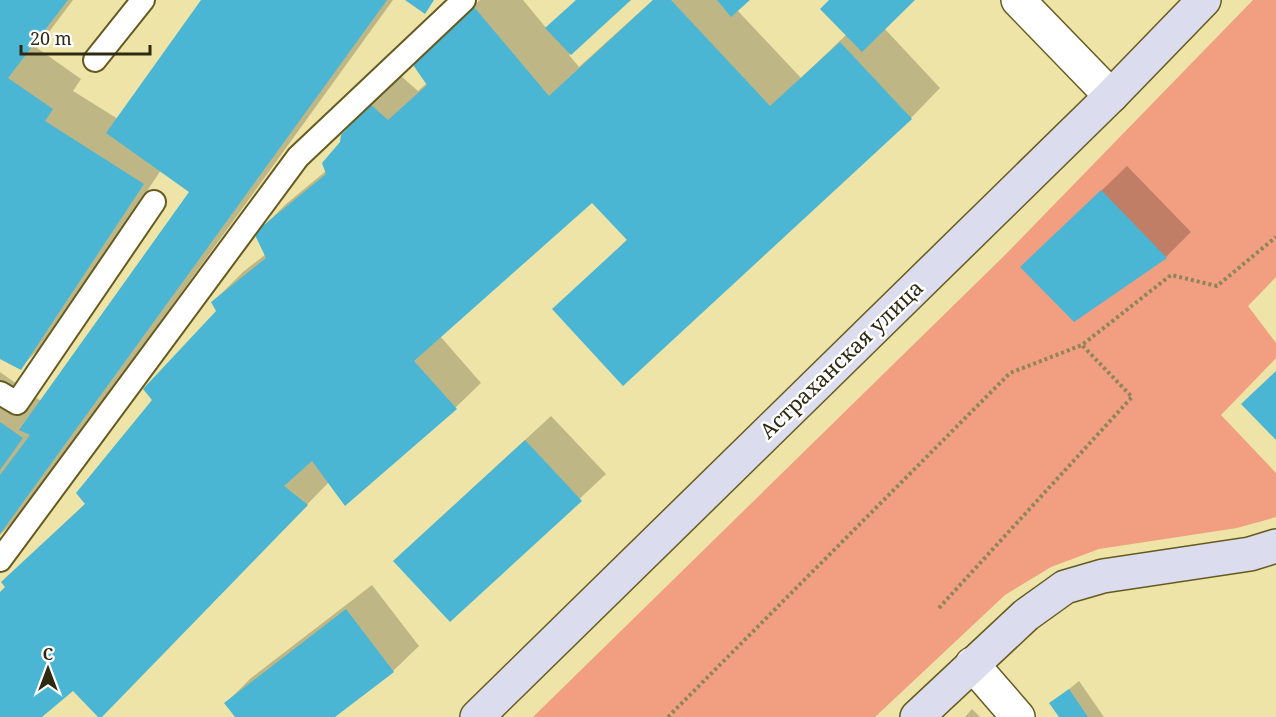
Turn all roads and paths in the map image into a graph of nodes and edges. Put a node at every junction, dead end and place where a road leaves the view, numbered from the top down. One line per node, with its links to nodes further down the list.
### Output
1 (143, 0): 5 (lane)
2 (464, 0): 12 (lane)
3 (1018, 0): 6 (street)
4 (1204, 0): 6 (main road, Астраханская улица)
5 (95, 60)
6 (1111, 96): 15 (main road, Астраханская улица)
7 (154, 202): 10 (lane)
8 (1276, 237): 9 (path)
9 (1082, 345): 13 (path); 16 (path)
10 (0, 393)
11 (1276, 546): 14 (main road)
12 (0, 560)
13 (939, 608)
14 (972, 664): 17 (main road); 18 (street)
15 (477, 717)
16 (668, 717)
17 (917, 717)
18 (1018, 717)

